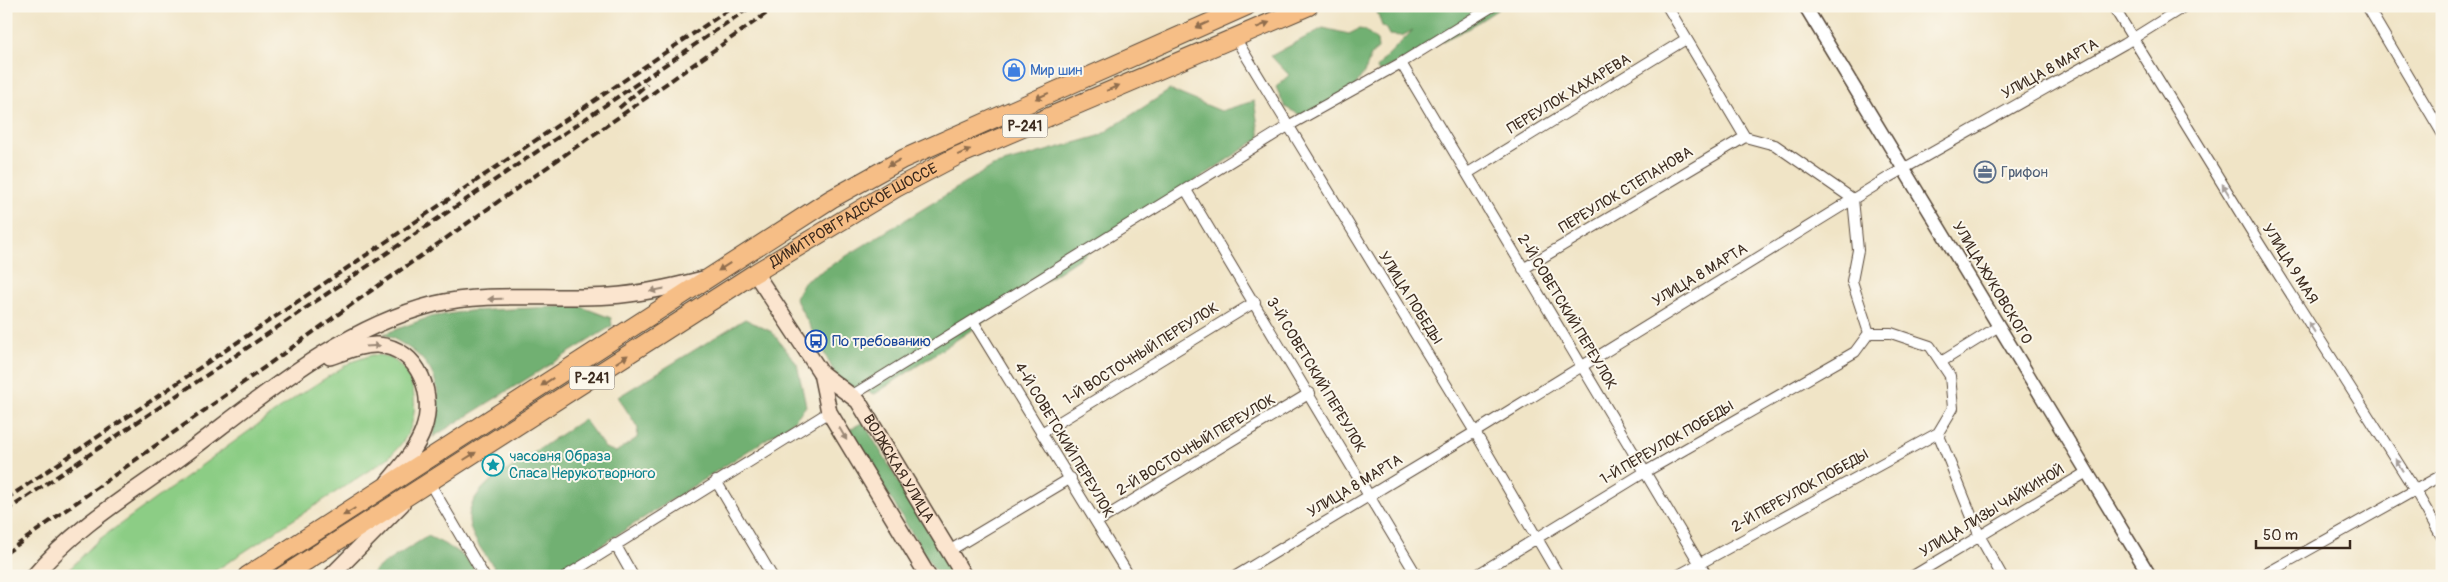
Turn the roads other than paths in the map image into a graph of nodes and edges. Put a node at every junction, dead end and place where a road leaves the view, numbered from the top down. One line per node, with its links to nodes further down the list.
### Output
1 (1247, 6): 20 (highway, ДИМИТРОВГРАДСКОЕ ШОССЕ / Р-241, one-way to 20)
2 (1309, 6): 9 (highway, ДИМИТРОВГРАДСКОЕ ШОССЕ / Р-241, one-way to 2)
3 (1493, 6): 12 (street)
4 (1666, 6): 11 (street)
5 (1806, 6): 16 (street, УЛИЦА ЖУКОВСКОГО)
6 (2113, 6): 10 (street, УЛИЦА 9 МАЯ)
7 (2185, 6): 10 (street, УЛИЦА 8 МАРТА)
8 (2367, 6): 14 (street)
9 (1234, 36): 13 (street, УЛИЦА ПОБЕДЫ); 22 (highway, ДИМИТРОВГРАДСКОЕ ШОССЕ / Р-241, one-way to 9)
10 (2133, 39): 16 (street, УЛИЦА 8 МАРТА); 44 (street, УЛИЦА 9 МАЯ, one-way to 10)
11 (1686, 40): 15 (street); 17 (street, ПЕРЕУЛОК ХАХАРЕВА)
12 (1401, 63): 13 (street); 17 (street, 2-Й СОВЕТСКИЙ ПЕРЕУЛОК)
13 (1288, 126): 18 (street); 36 (street, УЛИЦА ПОБЕДЫ)
14 (2442, 133)
15 (1745, 137): 19 (street); 21 (street, ПЕРЕУЛОК СТЕПАНОВА)
16 (1904, 169): 19 (street, УЛИЦА 8 МАРТА); 26 (street, УЛИЦА ЖУКОВСКОГО)
17 (1468, 174): 21 (street, 2-Й СОВЕТСКИЙ ПЕРЕУЛОК)
18 (1186, 190): 24 (street, 3-Й СОВЕТСКИЙ ПЕРЕУЛОК); 25 (street)
19 (1853, 199): 27 (street); 30 (street, УЛИЦА 8 МАРТА)
20 (742, 254): 22 (highway, ВОЛЖСКАЯ УЛИЦА); 23 (highway, ДИМИТРОВГРАДСКОЕ ШОССЕ / Р-241, one-way to 23)
21 (1523, 268): 30 (street, 2-Й СОВЕТСКИЙ ПЕРЕУЛОК)
22 (755, 273): 31 (main road, ВОЛЖСКАЯ УЛИЦА); 43 (highway, ДИМИТРОВГРАДСКОЕ ШОССЕ / Р-241, one-way to 22)
23 (705, 279): 29 (main road, one-way to 29); 45 (highway, ДИМИТРОВГРАДСКОЕ ШОССЕ / Р-241, one-way to 45)
24 (1254, 302): 32 (street, 3-Й СОВЕТСКИЙ ПЕРЕУЛОК); 35 (street, 1-Й ВОСТОЧНЫЙ ПЕРЕУЛОК)
25 (973, 321): 33 (street); 35 (street, 4-Й СОВЕТСКИЙ ПЕРЕУЛОК)
26 (1999, 326): 28 (street); 39 (street, УЛИЦА ЖУКОВСКОГО)
27 (1869, 332): 28 (street); 38 (street, 1-Й ПЕРЕУЛОК ПОБЕДЫ)
28 (1941, 362): 37 (street)
29 (309, 363): 45 (main road, one-way to 45); 54 (main road)
30 (1582, 364): 36 (street, УЛИЦА 8 МАРТА); 38 (street, 2-Й СОВЕТСКИЙ ПЕРЕУЛОК)
31 (821, 373): 33 (main road, ВОЛЖСКАЯ УЛИЦА); 34 (main road, ВОЛЖСКАЯ УЛИЦА)
32 (1310, 393): 46 (street, 3-Й СОВЕТСКИЙ ПЕРЕУЛОК); 47 (street, 2-Й ВОСТОЧНЫЙ ПЕРЕУЛОК)
33 (851, 396): 52 (main road, ВОЛЖСКАЯ УЛИЦА)
34 (830, 412): 42 (street); 62 (main road, ВОЛЖСКАЯ УЛИЦА, one-way to 62)
35 (1043, 432): 41 (street, 4-Й СОВЕТСКИЙ ПЕРЕУЛОК)
36 (1475, 432): 46 (street, УЛИЦА 8 МАРТА); 50 (street, УЛИЦА ПОБЕДЫ)
37 (1938, 433): 48 (street); 53 (street, 2-Й ПЕРЕУЛОК ПОБЕДЫ)
38 (1645, 472): 50 (street, 1-Й ПЕРЕУЛОК ПОБЕДЫ); 53 (street, 2-Й СОВЕТСКИЙ ПЕРЕУЛОК)
39 (2087, 472): 48 (street, УЛИЦА ЛИЗЫ ЧАЙКИНОЙ); 73 (street, УЛИЦА ЖУКОВСКОГО)
40 (2442, 475): 44 (street)
41 (1070, 478): 47 (street, 4-Й СОВЕТСКИЙ ПЕРЕУЛОК); 52 (street)
42 (716, 482): 51 (street); 61 (street)
43 (422, 486): 56 (highway, Р-241); 57 (main road); 58 (street)
44 (2415, 490): 49 (street, УЛИЦА 9 МАЯ); 74 (street)
45 (381, 491): 55 (highway, Р-241, one-way to 55)
46 (1370, 494): 65 (street, УЛИЦА 8 МАРТА); 66 (street, 3-Й СОВЕТСКИЙ ПЕРЕУЛОК)
47 (1097, 522): 64 (street, 4-Й СОВЕТСКИЙ ПЕРЕУЛОК)
48 (1980, 537): 71 (street, УЛИЦА ЛИЗЫ ЧАЙКИНОЙ); 72 (street)
49 (2442, 537)
50 (1537, 539): 67 (street, 1-Й ПЕРЕУЛОК ПОБЕДЫ); 68 (street, УЛИЦА ПОБЕДЫ)
51 (615, 544): 59 (street); 60 (street)
52 (949, 551): 63 (main road, ВОЛЖСКАЯ УЛИЦА)
53 (1699, 563): 69 (street, 2-Й ПЕРЕУЛОК ПОБЕДЫ); 70 (street, 2-Й СОВЕТСКИЙ ПЕРЕУЛОК)
54 (34, 576)
55 (247, 576)
56 (282, 576)
57 (331, 576)
58 (484, 576)
59 (566, 576)
60 (634, 576)
61 (772, 576)
62 (928, 576)
63 (964, 576)
64 (1129, 576)
65 (1236, 576)
66 (1417, 576)
67 (1475, 576)
68 (1559, 576)
69 (1677, 576)
70 (1707, 576)
71 (1913, 576)
72 (2002, 576)
73 (2150, 576)
74 (2262, 576)

